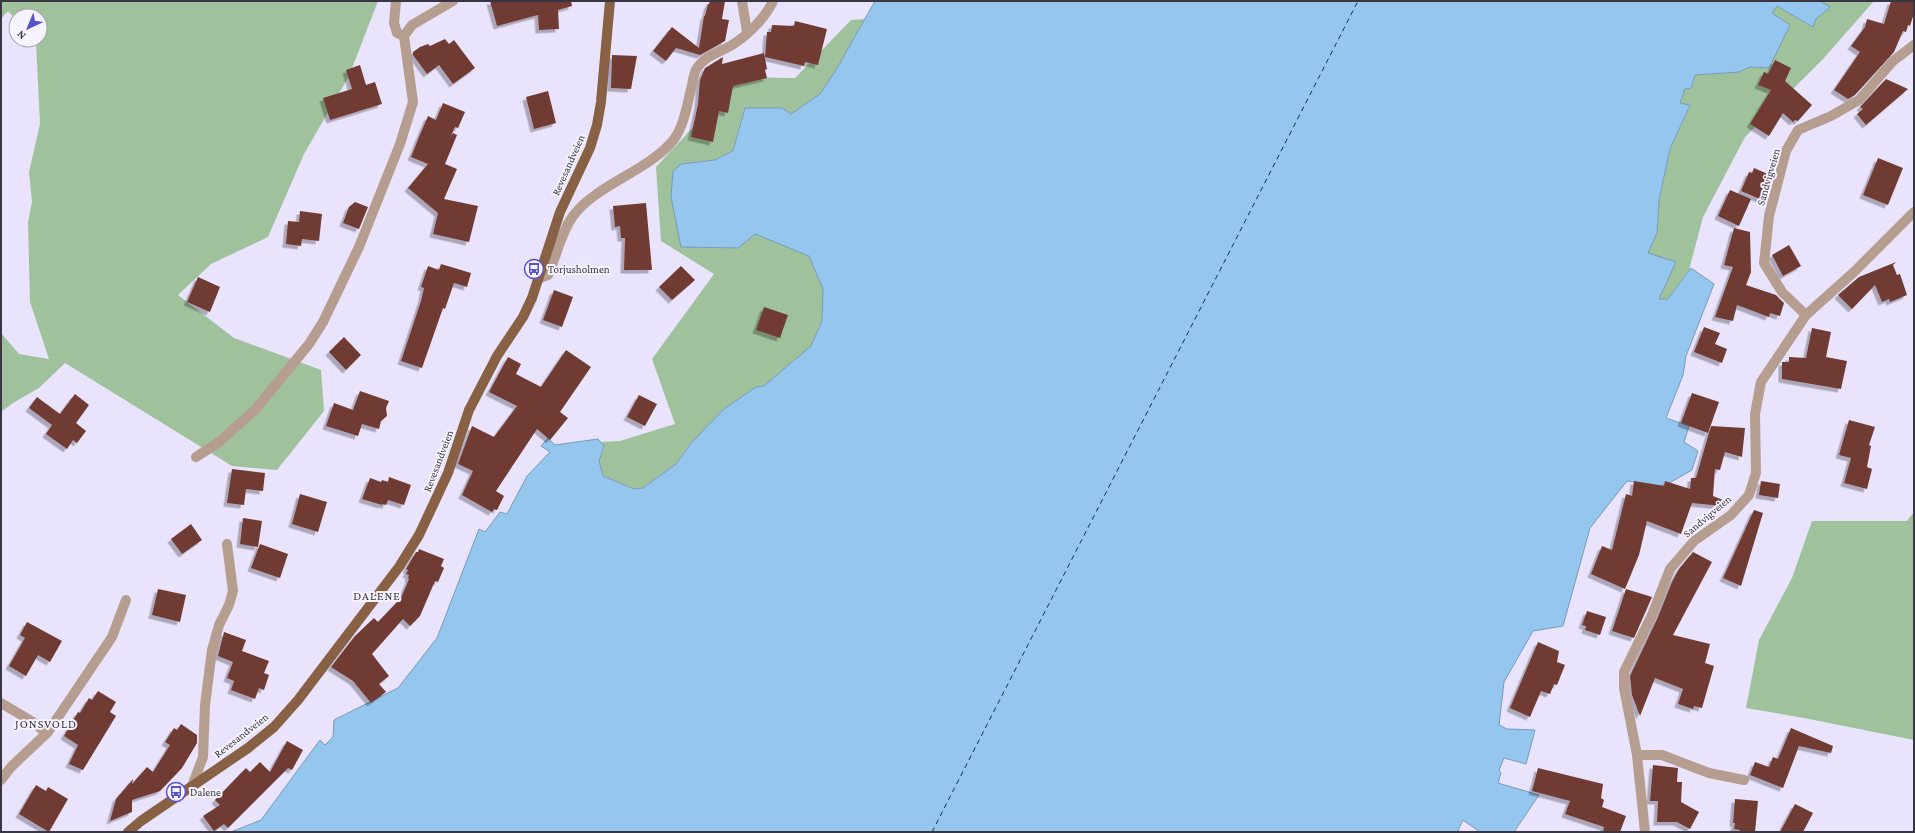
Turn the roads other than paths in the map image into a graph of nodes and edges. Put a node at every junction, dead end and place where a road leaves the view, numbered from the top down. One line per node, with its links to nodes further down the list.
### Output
1 (396, 1): 7 (street)
2 (453, 1): 7 (street)
3 (610, 1): 10 (main road, Revesandveien)
4 (742, 1): 6 (street)
5 (773, 1): 6 (street)
6 (747, 32): 10 (street)
7 (404, 36): 12 (street)
8 (1914, 44): 11 (street, Sandvigveien)
9 (1914, 212): 11 (street, Sandvigveien)
10 (540, 278): 20 (main road, Revesandveien)
11 (1806, 315): 17 (street, Sandvigveien)
12 (196, 457)
13 (227, 544): 20 (street)
14 (126, 600): 16 (street)
15 (1, 703): 16 (street)
16 (46, 733): 18 (street)
17 (1637, 755): 19 (street); 22 (street, Sandvigveien)
18 (1, 780)
19 (1744, 780)
20 (192, 786): 21 (main road, Revesandveien)
21 (128, 832)
22 (1645, 832)

